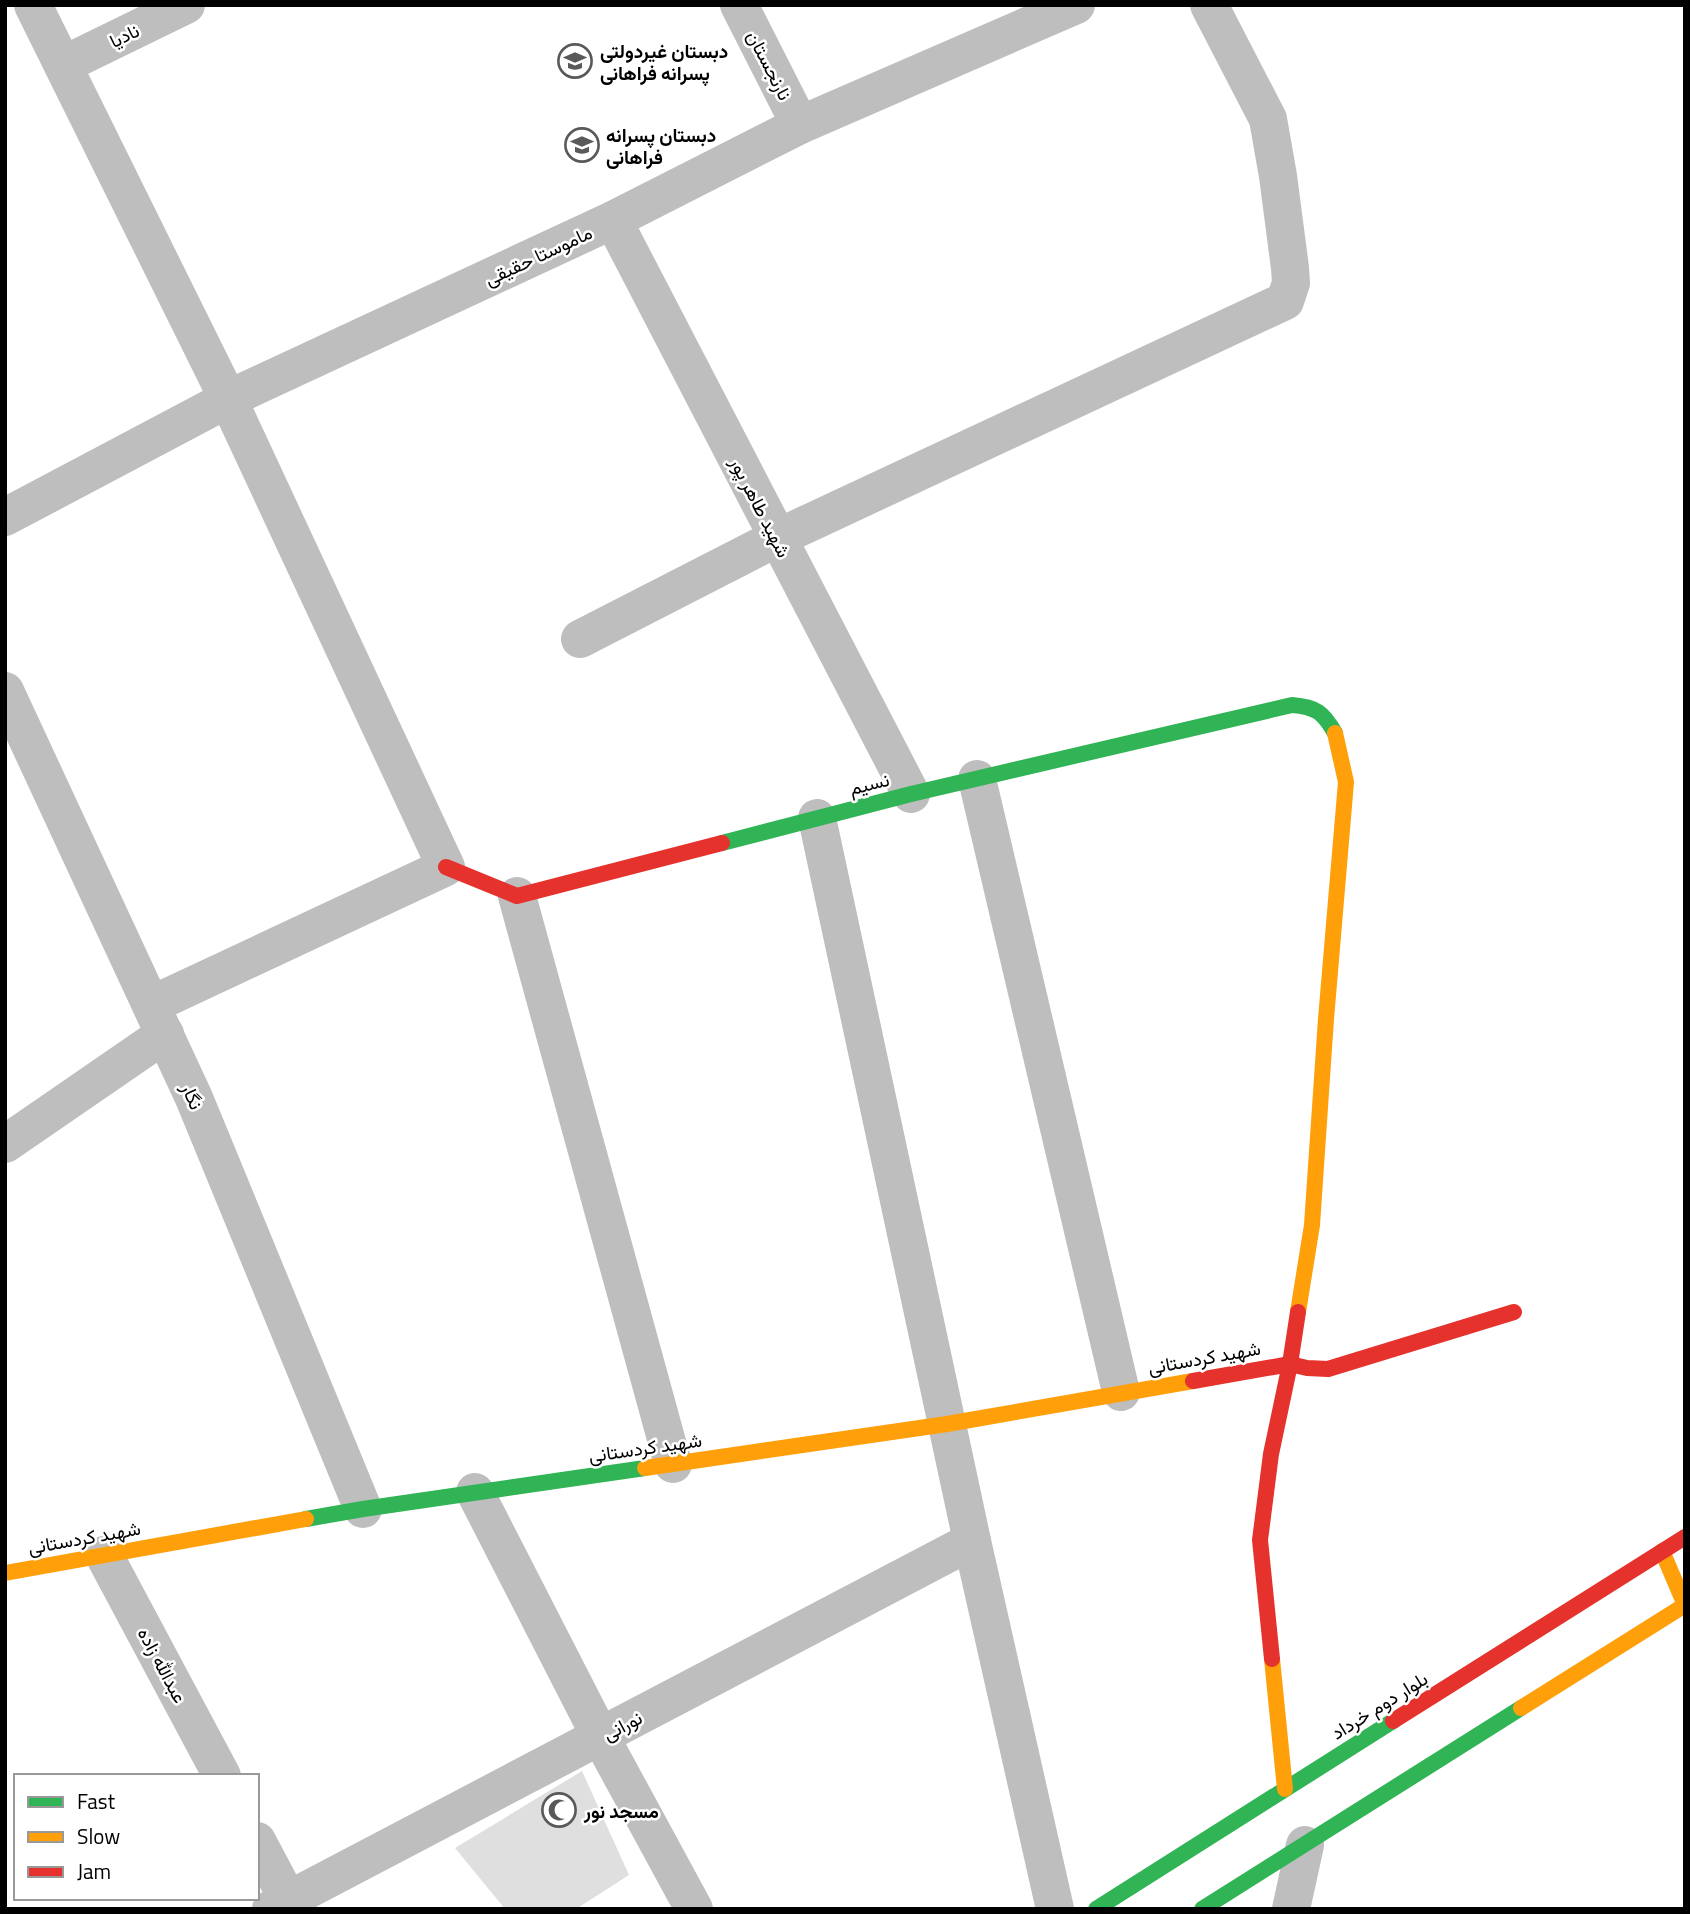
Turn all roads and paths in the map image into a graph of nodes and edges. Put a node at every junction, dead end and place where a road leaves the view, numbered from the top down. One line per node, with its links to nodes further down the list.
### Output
1 (33, 5): 6 (street)
2 (186, 5): 6 (street, نادیا)
3 (739, 5): 7 (street, نارنجستان)
4 (1076, 5): 7 (street, ماموستا حقیقی)
5 (1209, 5): 11 (street)
6 (63, 65): 9 (street)
7 (800, 125): 8 (street, ماموستا حقیقی)
8 (613, 220): 9 (street, ماموستا حقیقی); 11 (street, شهید طاهر پور)
9 (228, 399): 10 (street, ماموستا حقیقی); 17 (street)
10 (5, 517)
11 (777, 538): 12 (street); 15 (street, شهید طاهر پور)
12 (580, 639)
13 (5, 691): 19 (street, نگار)
14 (977, 779): 15 (street, نسیم); 22 (street, نسیم); 23 (street)
15 (911, 794): 16 (street, نسیم)
16 (817, 818): 18 (street, نسیم); 24 (street)
17 (446, 867): 18 (street); 19 (street)
18 (517, 896): 25 (street)
19 (158, 1019): 20 (street); 27 (street, نگار)
20 (5, 1144)
21 (1514, 1312): 22 (street, شهید کردستانی)
22 (1290, 1364): 23 (street, شهید کردستانی); 36 (street)
23 (1121, 1392): 24 (street, شهید کردستانی)
24 (947, 1424): 25 (street, شهید کردستانی); 29 (street)
25 (673, 1464): 26 (street, شهید کردستانی)
26 (475, 1492): 27 (street, شهید کردستانی); 34 (street)
27 (363, 1509): 31 (street, شهید کردستانی)
28 (1685, 1537): 30 (street, بلوار دوم خرداد)
29 (972, 1541): 34 (street, نورانی); 41 (street)
30 (1662, 1551): 33 (street); 36 (street, بلوار دوم خرداد)
31 (104, 1555): 32 (street, شهید کردستانی); 35 (street, عبدالله زاده)
32 (5, 1573)
33 (1685, 1605): 37 (street)
34 (600, 1737): 39 (street, نورانی); 40 (street)
35 (221, 1774)
36 (1285, 1789): 42 (street, بلوار دوم خرداد)
37 (1305, 1845): 43 (street); 44 (street)
38 (259, 1846): 39 (street)
39 (284, 1906)
40 (694, 1909)
41 (1055, 1909)
42 (1096, 1909)
43 (1202, 1909)
44 (1292, 1909)

